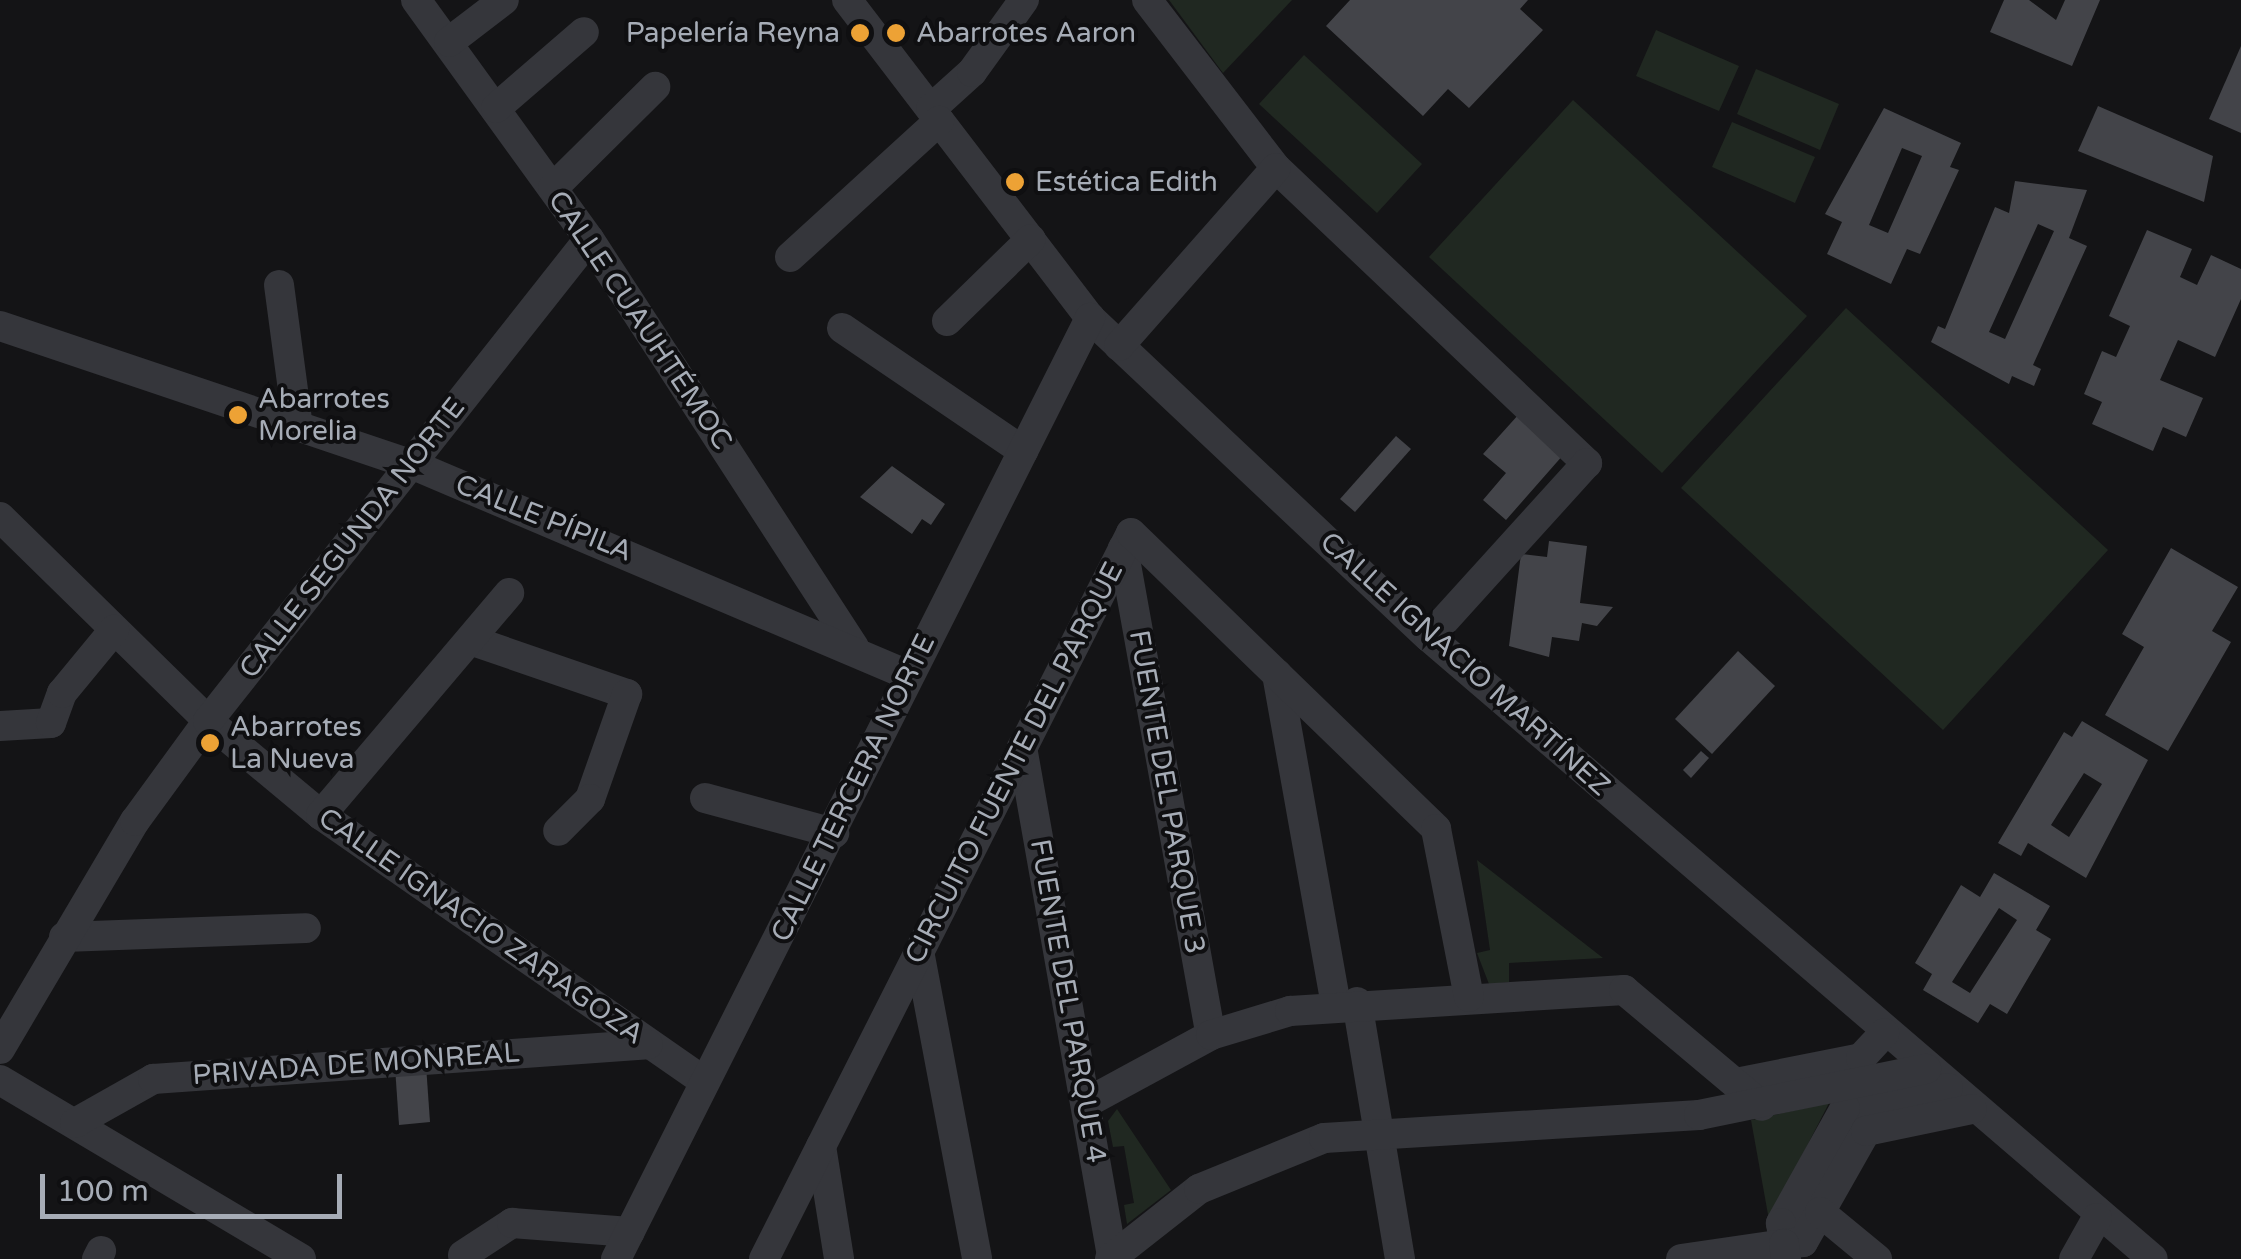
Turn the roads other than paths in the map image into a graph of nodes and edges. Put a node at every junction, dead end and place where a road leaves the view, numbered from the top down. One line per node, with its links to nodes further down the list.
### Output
1 (416, 0): 7 (street, CALLE CUAUHTÉMOC)
2 (504, 0): 7 (street)
3 (847, 0): 10 (street, CALLE IGNACIO MARTÍNEZ)
4 (1024, 0): 10 (street)
5 (1147, 0): 11 (street)
6 (584, 32): 9 (street)
7 (449, 42): 9 (street, CALLE CUAUHTÉMOC)
8 (655, 88): 12 (street)
9 (496, 108): 12 (street, CALLE CUAUHTÉMOC)
10 (935, 115): 13 (street, CALLE IGNACIO MARTÍNEZ); 15 (street)
11 (1276, 168): 21 (street); 29 (street)
12 (552, 188): 14 (street, CALLE CUAUHTÉMOC)
13 (1032, 239): 17 (street, CALLE IGNACIO MARTÍNEZ); 18 (street)
14 (590, 240): 24 (street, CALLE SEGUNDA NORTE); 31 (street, CALLE CUAUHTÉMOC)
15 (790, 258)
16 (279, 284): 22 (street)
17 (1090, 318): 21 (street, CALLE IGNACIO MARTÍNEZ); 23 (street, CALLE TERCERA NORTE)
18 (946, 321)
19 (0, 326): 22 (street, CALLE PÍPILA)
20 (842, 328): 23 (street)
21 (1119, 346): 29 (street, CALLE IGNACIO MARTÍNEZ)
22 (298, 427): 24 (street, CALLE PÍPILA)
23 (1023, 452): 33 (street, CALLE TERCERA NORTE)
24 (411, 464): 31 (street, CALLE PÍPILA); 34 (street, CALLE SEGUNDA NORTE)
25 (0, 518): 28 (street, CALLE IGNACIO ZARAGOZA)
26 (1123, 548): 32 (street, CIRCUITO FUENTE DEL PARQUE); 36 (street, CIRCUITO FUENTE DEL PARQUE); 47 (street, FUENTE DEL PARQUE 3)
27 (509, 593): 30 (street)
28 (114, 630): 34 (street, CALLE IGNACIO ZARAGOZA); 35 (street)
29 (1429, 637): 46 (street, CALLE IGNACIO MARTÍNEZ)
30 (476, 642): 38 (street); 39 (street)
31 (854, 647): 33 (street, CALLE PÍPILA)
32 (1277, 674): 44 (street, CIRCUITO FUENTE DEL PARQUE); 45 (street)
33 (908, 675): 40 (street, CALLE TERCERA NORTE)
34 (208, 721): 38 (street, CALLE IGNACIO ZARAGOZA); 42 (street, CALLE SEGUNDA NORTE)
35 (0, 726)
36 (1022, 747): 43 (street, CIRCUITO FUENTE DEL PARQUE); 54 (street, FUENTE DEL PARQUE 4)
37 (705, 798): 40 (street)
38 (322, 815): 48 (street, CALLE IGNACIO ZARAGOZA)
39 (558, 831)
40 (834, 833): 52 (street, CALLE TERCERA NORTE)
41 (306, 928): 42 (street)
42 (64, 937): 49 (street, CALLE SEGUNDA NORTE)
43 (920, 951): 59 (street, CIRCUITO FUENTE DEL PARQUE); 69 (street)
44 (1470, 997): 45 (street); 53 (street)
45 (1346, 1003): 47 (street); 58 (street)
46 (1884, 1033): 50 (street, CALLE IGNACIO MARTÍNEZ); 53 (street)
47 (1211, 1036): 54 (street)
48 (648, 1044): 52 (street, CALLE IGNACIO ZARAGOZA); 57 (street, PRIVADA DE MONREAL)
49 (0, 1049)
50 (1937, 1079): 55 (street); 56 (street, CALLE IGNACIO MARTÍNEZ); 63 (street)
51 (0, 1080): 57 (street)
52 (704, 1081): 62 (street, CALLE TERCERA NORTE)
53 (1736, 1083): 55 (street)
54 (1086, 1103): 65 (street, FUENTE DEL PARQUE 4)
55 (1762, 1106): 58 (street)
56 (1972, 1109): 60 (street); 61 (street, CALLE IGNACIO MARTÍNEZ)
57 (76, 1123): 66 (street)
58 (1379, 1129): 65 (street); 70 (street)
59 (821, 1146): 67 (street, CIRCUITO FUENTE DEL PARQUE); 68 (street)
60 (1820, 1212): 63 (street); 72 (street)
61 (2097, 1218): 73 (street); 74 (street, CALLE IGNACIO MARTÍNEZ)
62 (623, 1246): 64 (street)
63 (1785, 1252): 71 (street)
64 (463, 1255)
65 (1111, 1257)
66 (302, 1259)
67 (764, 1259)
68 (839, 1259)
69 (977, 1259)
70 (1400, 1259)
71 (1681, 1259)
72 (1877, 1259)
73 (2074, 1259)
74 (2153, 1259)

